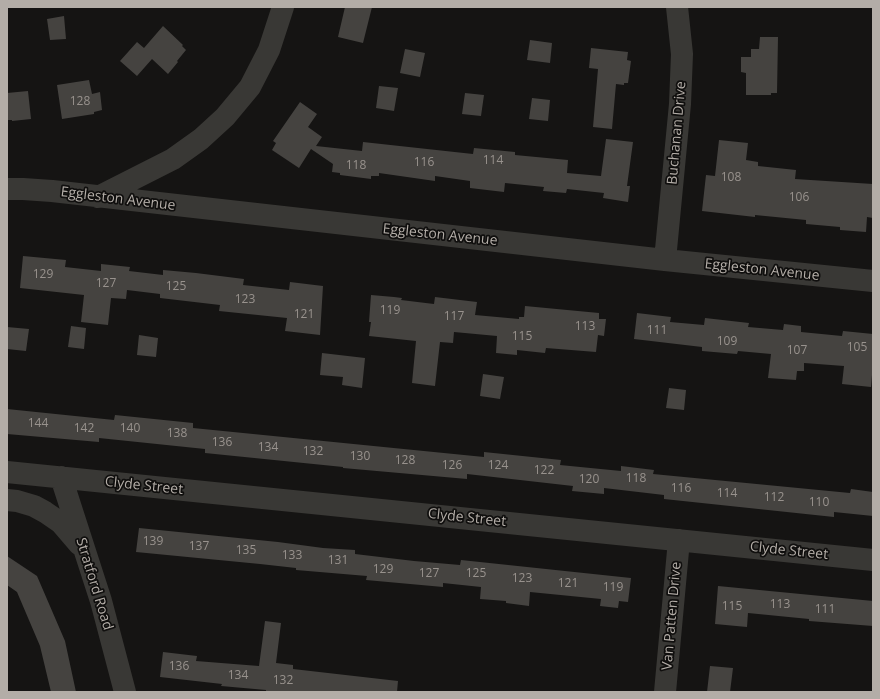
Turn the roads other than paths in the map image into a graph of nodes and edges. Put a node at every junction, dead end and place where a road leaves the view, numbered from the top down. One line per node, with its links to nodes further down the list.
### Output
1 (283, 7): 4 (street)
2 (677, 7): 5 (street, Buchanan Drive)
3 (7, 189): 4 (street, Eggleston Avenue)
4 (98, 197): 5 (street, Eggleston Avenue)
5 (665, 260): 6 (street, Eggleston Avenue)
6 (873, 281)
7 (7, 472): 8 (street, Clyde Street)
8 (61, 477): 10 (street, Clyde Street); 11 (street, Stratford Road)
9 (7, 500): 11 (street)
10 (680, 540): 12 (street, Clyde Street); 14 (street, Van Patten Drive)
11 (84, 550): 13 (street, Stratford Road)
12 (873, 560)
13 (125, 692)
14 (665, 692)

